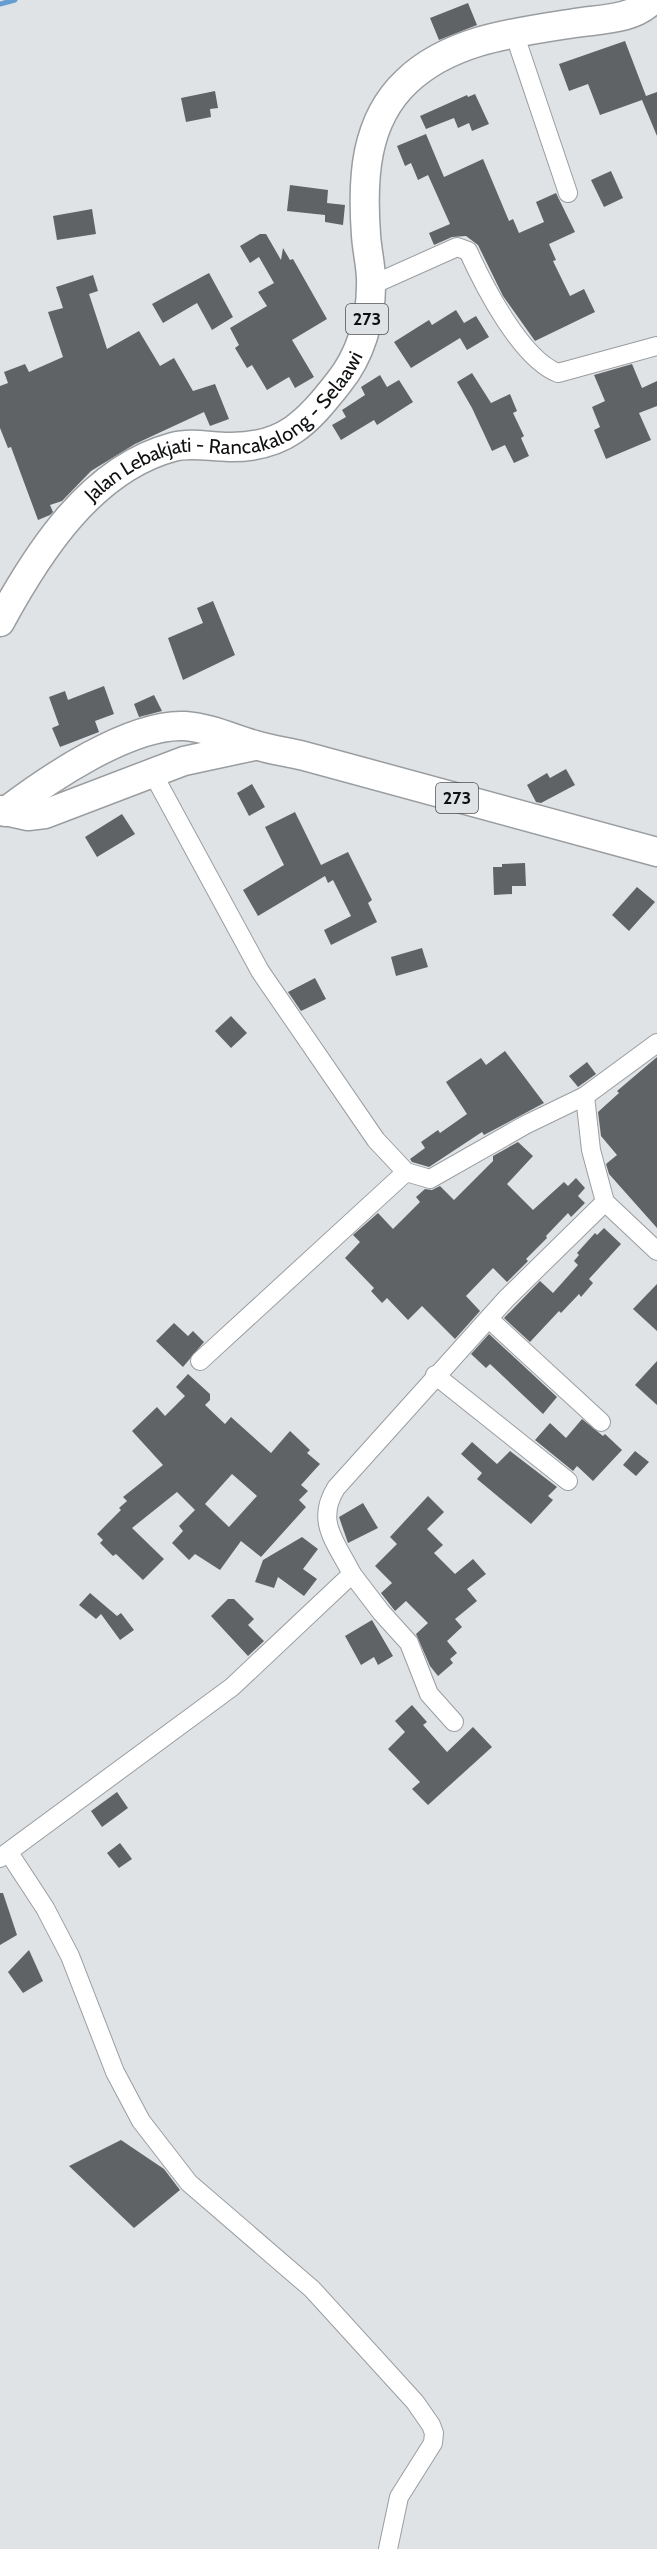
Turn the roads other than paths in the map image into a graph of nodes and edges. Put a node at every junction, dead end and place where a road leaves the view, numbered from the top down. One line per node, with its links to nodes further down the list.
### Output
1 (652, 0): 2 (main road, Jalan Lebakjati - Rancakalong - Selaawi / 273)
2 (514, 33): 3 (street); 4 (main road, Jalan Lebakjati - Rancakalong - Selaawi / 273)
3 (568, 193)
4 (372, 285): 5 (street); 6 (main road, Jalan Lebakjati - Rancakalong - Selaawi / 273)
5 (657, 346)
6 (0, 622)
7 (256, 745): 8 (main road, 273); 9 (main road, 273); 10 (main road, 273)
8 (152, 772): 9 (main road, 273); 13 (street)
9 (2, 811)
10 (657, 852)
11 (657, 1044): 12 (street)
12 (585, 1096): 13 (street); 14 (street)
13 (406, 1172): 17 (street)
14 (605, 1202): 15 (street); 16 (street)
15 (657, 1251)
16 (489, 1319): 18 (street); 19 (street)
17 (200, 1361)
18 (435, 1375): 20 (street); 21 (street)
19 (601, 1422)
20 (567, 1481)
21 (352, 1574): 22 (street); 23 (street)
22 (454, 1722)
23 (5, 1855): 24 (street)
24 (388, 2549)

